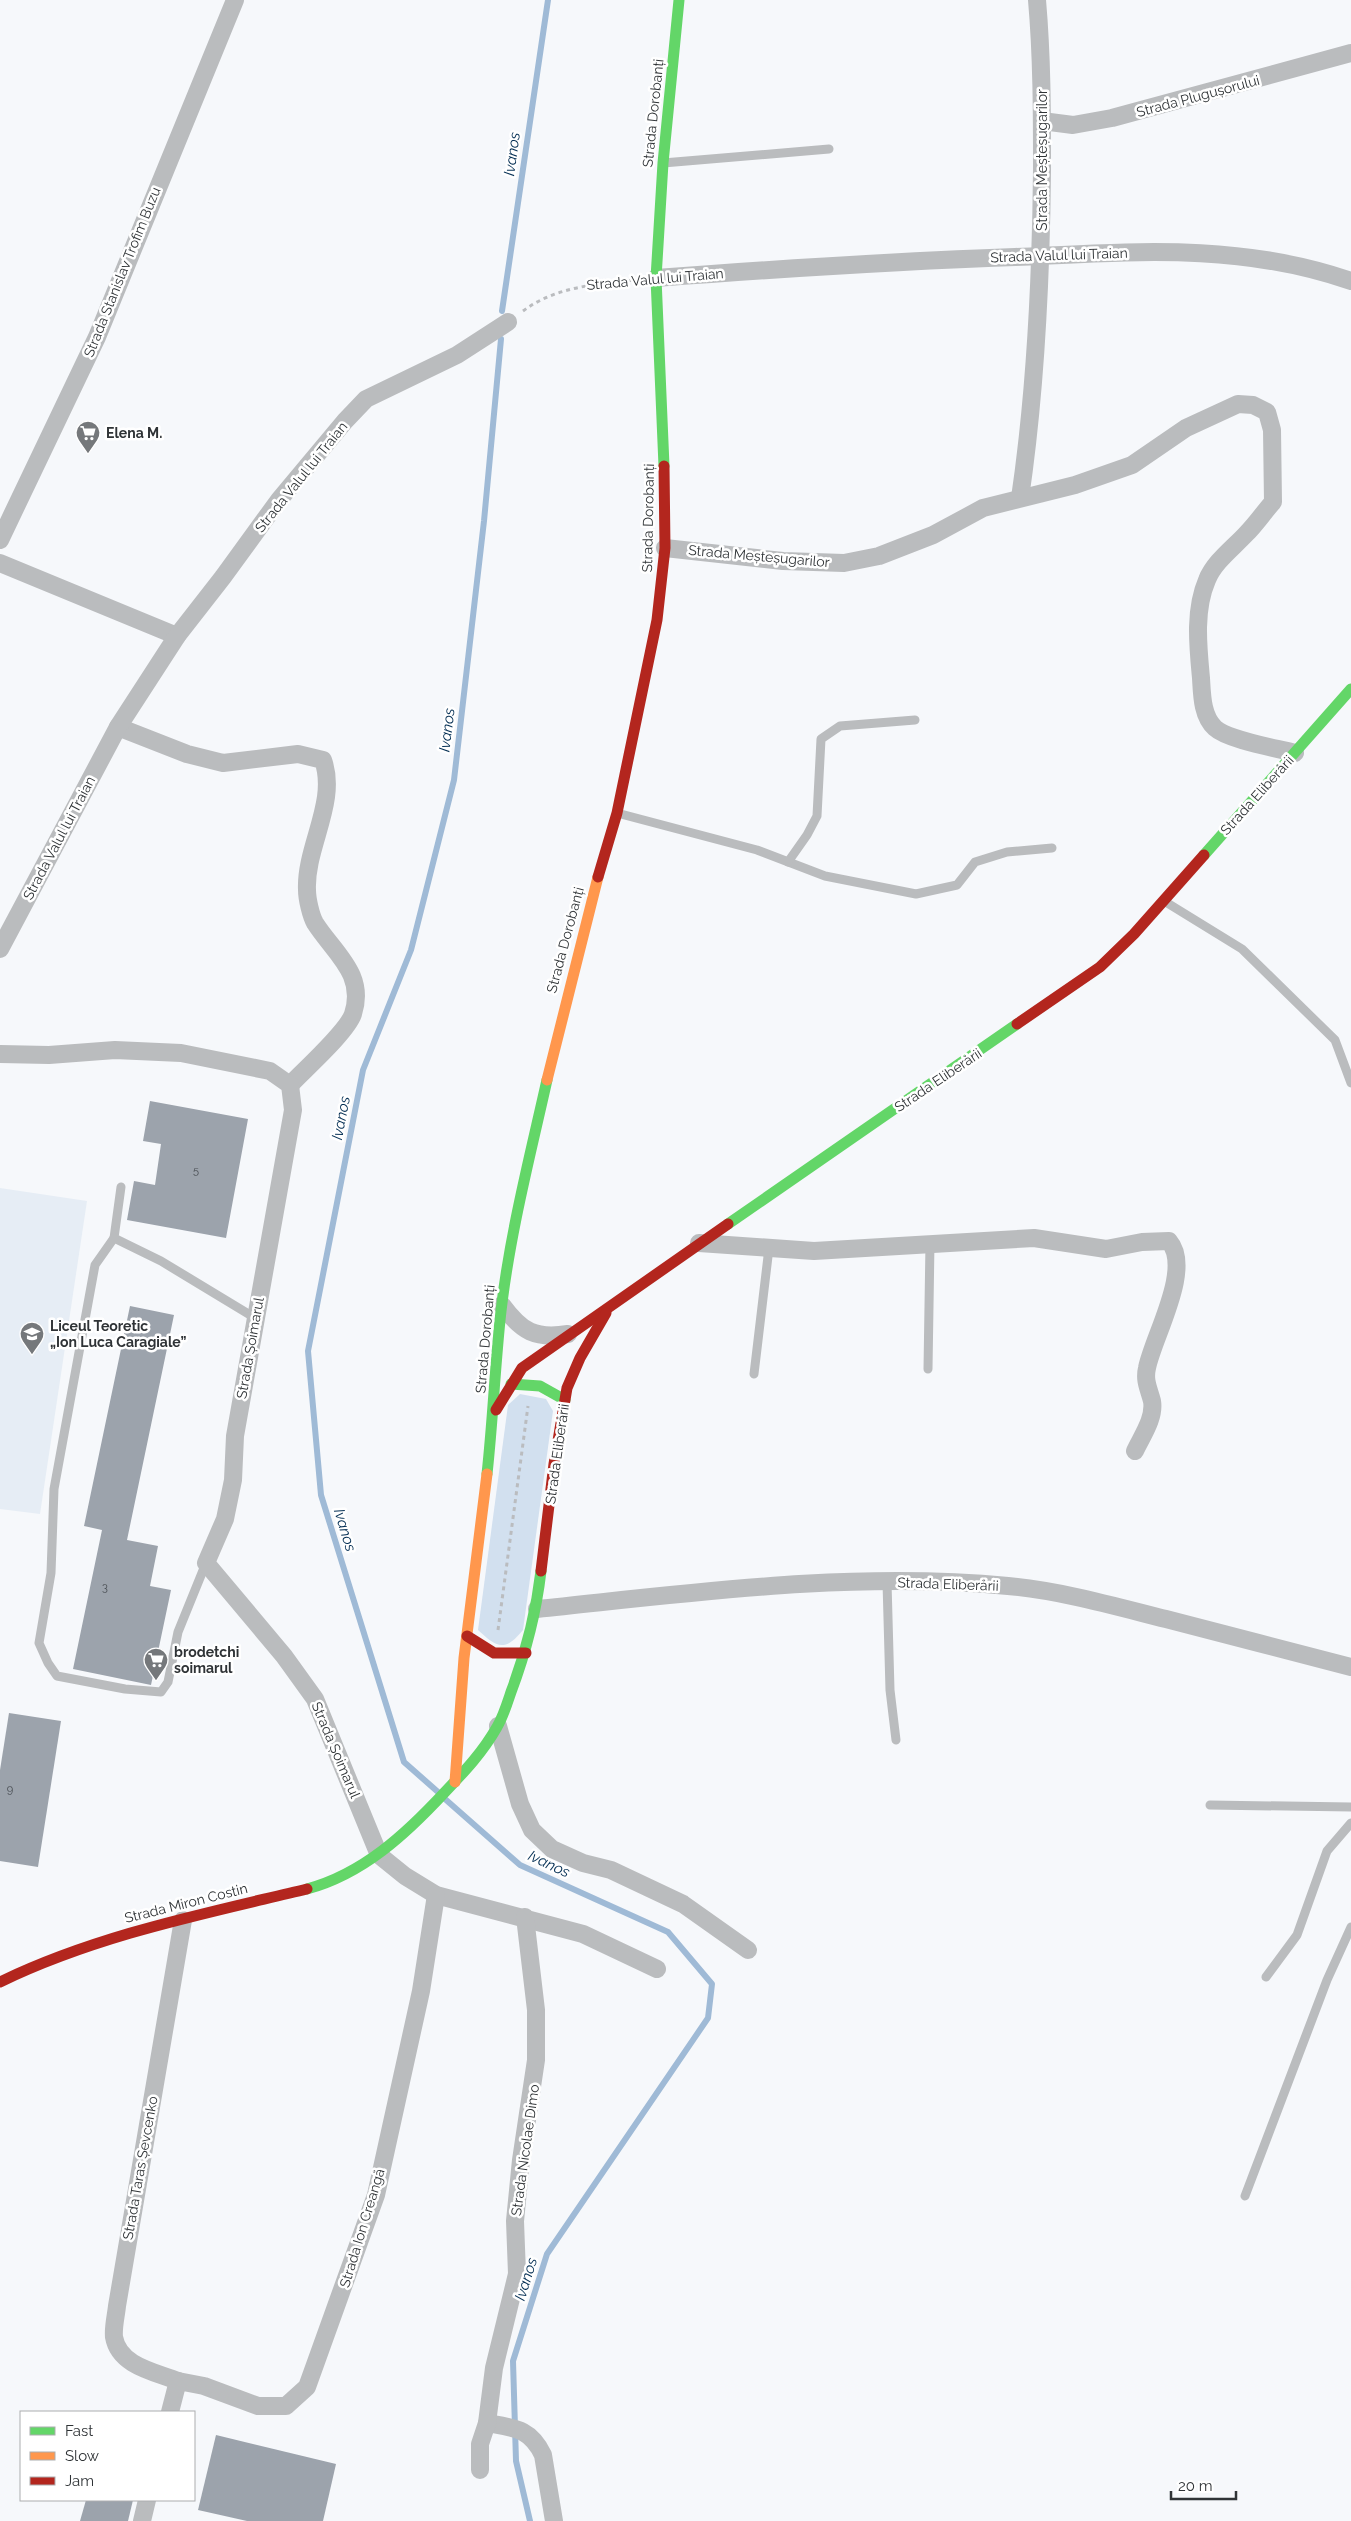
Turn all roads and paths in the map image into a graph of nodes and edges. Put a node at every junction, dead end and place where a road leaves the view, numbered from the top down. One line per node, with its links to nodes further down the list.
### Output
1 (235, 0): 13 (street, Strada Stanislav Trofim Buzu)
2 (679, 0): 7 (street, Strada Dorobanți)
3 (1037, 0): 5 (street, Strada Meșteșugarilor)
4 (1351, 54): 5 (street, Strada Plugușorului)
5 (1042, 121): 8 (street, Strada Meșteșugarilor)
6 (829, 149): 7 (lane)
7 (663, 164): 9 (street, Strada Dorobanți)
8 (1042, 256): 9 (street, Strada Valul lui Traian); 10 (street, Strada Valul lui Traian); 12 (street, Strada Meșteșugarilor)
9 (656, 278): 11 (path, Strada Valul lui Traian); 14 (street, Strada Dorobanți)
10 (1351, 281)
11 (508, 322): 16 (street, Strada Valul lui Traian)
12 (1020, 498): 14 (street, Strada Meșteșugarilor); 20 (street, Strada Meșteșugarilor)
13 (0, 540)
14 (665, 548): 21 (street, Strada Dorobanți)
15 (0, 563): 16 (street)
16 (176, 636): 19 (street, Strada Valul lui Traian)
17 (1351, 688): 20 (street, Strada Eliberării)
18 (915, 720): 23 (lane)
19 (118, 728): 25 (street, Strada Valul lui Traian); 28 (street)
20 (1295, 753): 24 (street, Strada Eliberării)
21 (617, 813): 23 (lane); 34 (street, Strada Dorobanți)
22 (1052, 848): 23 (lane)
23 (788, 862)
24 (1164, 901): 27 (lane); 32 (street, Strada Eliberării)
25 (0, 949)
26 (0, 1054): 28 (street)
27 (1351, 1083)
28 (290, 1085): 36 (street, Strada Șoimarul)
29 (122, 1187): 30 (lane)
30 (114, 1238): 36 (lane); 45 (lane)
31 (930, 1243): 33 (street); 38 (lane); 44 (street)
32 (699, 1244): 33 (street); 35 (street, Strada Eliberării)
33 (769, 1248): 39 (lane)
34 (502, 1306): 37 (street); 43 (street, Strada Dorobanți)
35 (608, 1309): 37 (street, Strada Eliberării); 42 (street, Strada Eliberării)
36 (255, 1318): 45 (street, Strada Șoimarul)
37 (571, 1333): 40 (street, Strada Eliberării)
38 (928, 1369)
39 (754, 1374)
40 (511, 1384): 42 (street); 43 (street, Strada Eliberării)
41 (530, 1396): 49 (path)
42 (565, 1400): 47 (street, Strada Eliberării)
43 (494, 1414): 48 (street, Strada Dorobanți)
44 (1135, 1451)
45 (206, 1563): 58 (street, Strada Șoimarul)
46 (887, 1582): 47 (street, Strada Eliberării); 51 (street, Strada Eliberării); 53 (lane)
47 (537, 1609): 50 (street, Strada Eliberării)
48 (467, 1636): 49 (street); 54 (street, Strada Dorobanți)
49 (495, 1653): 50 (street)
50 (526, 1653): 52 (street, Strada Eliberării)
51 (1351, 1667)
52 (498, 1726): 54 (street, Strada Eliberării); 63 (street)
53 (896, 1740)
54 (455, 1782): 58 (street)
55 (1210, 1805): 56 (lane)
56 (1351, 1807)
57 (1351, 1823): 65 (lane)
58 (379, 1855): 59 (street); 61 (street, Strada Miron Costin)
59 (436, 1895): 60 (street); 68 (street, Strada Ion Creangă)
60 (525, 1917): 64 (street); 70 (street, Strada Nicolae Dimo)
61 (183, 1920): 66 (street, Strada Miron Costin); 68 (street, Strada Taras Șevcenko)
62 (1351, 1927): 67 (lane)
63 (748, 1950)
64 (658, 1969)
65 (1266, 1978)
66 (0, 1982)
67 (1245, 2196)
68 (178, 2381): 69 (street)
69 (170, 2411)
70 (493, 2424): 71 (street, Strada Nicolae Dimo); 74 (street)
71 (480, 2470)
72 (147, 2501): 73 (street)
73 (142, 2521)
74 (554, 2521)

